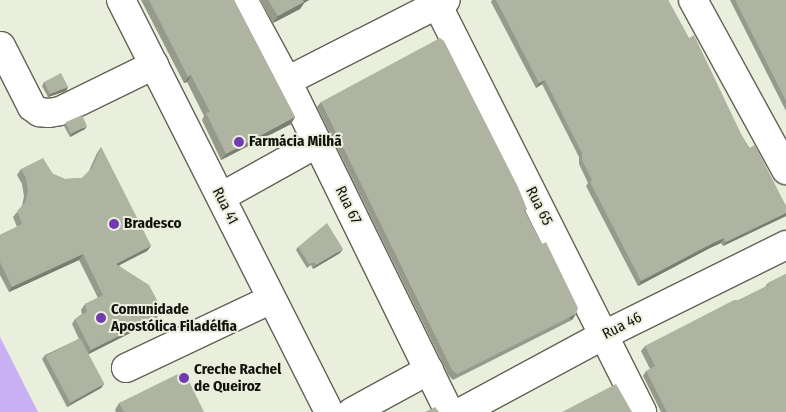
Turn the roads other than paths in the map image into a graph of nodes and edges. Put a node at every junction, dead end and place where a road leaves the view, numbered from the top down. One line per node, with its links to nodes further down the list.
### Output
1 (121, 0): 6 (street, Rua 41)
2 (243, 0): 7 (street, Rua 67)
3 (693, 0): 9 (street)
4 (440, 2): 7 (street); 13 (street, Rua 65)
5 (1, 46): 6 (street)
6 (154, 65): 10 (street, Rua 41)
7 (287, 81): 8 (street, Rua 67)
8 (318, 143): 10 (street); 15 (street, Rua 67)
9 (786, 170)
10 (221, 197): 12 (street, Rua 41)
11 (786, 245): 13 (street, Rua 46)
12 (272, 298): 14 (street); 16 (street, Rua 41)
13 (604, 335): 19 (street, Rua 46); 20 (street, Rua 65)
14 (126, 368)
15 (429, 370): 17 (street); 18 (street, Rua 67)
16 (329, 412)
17 (352, 412)
18 (449, 412)
19 (461, 412)
20 (642, 412)

